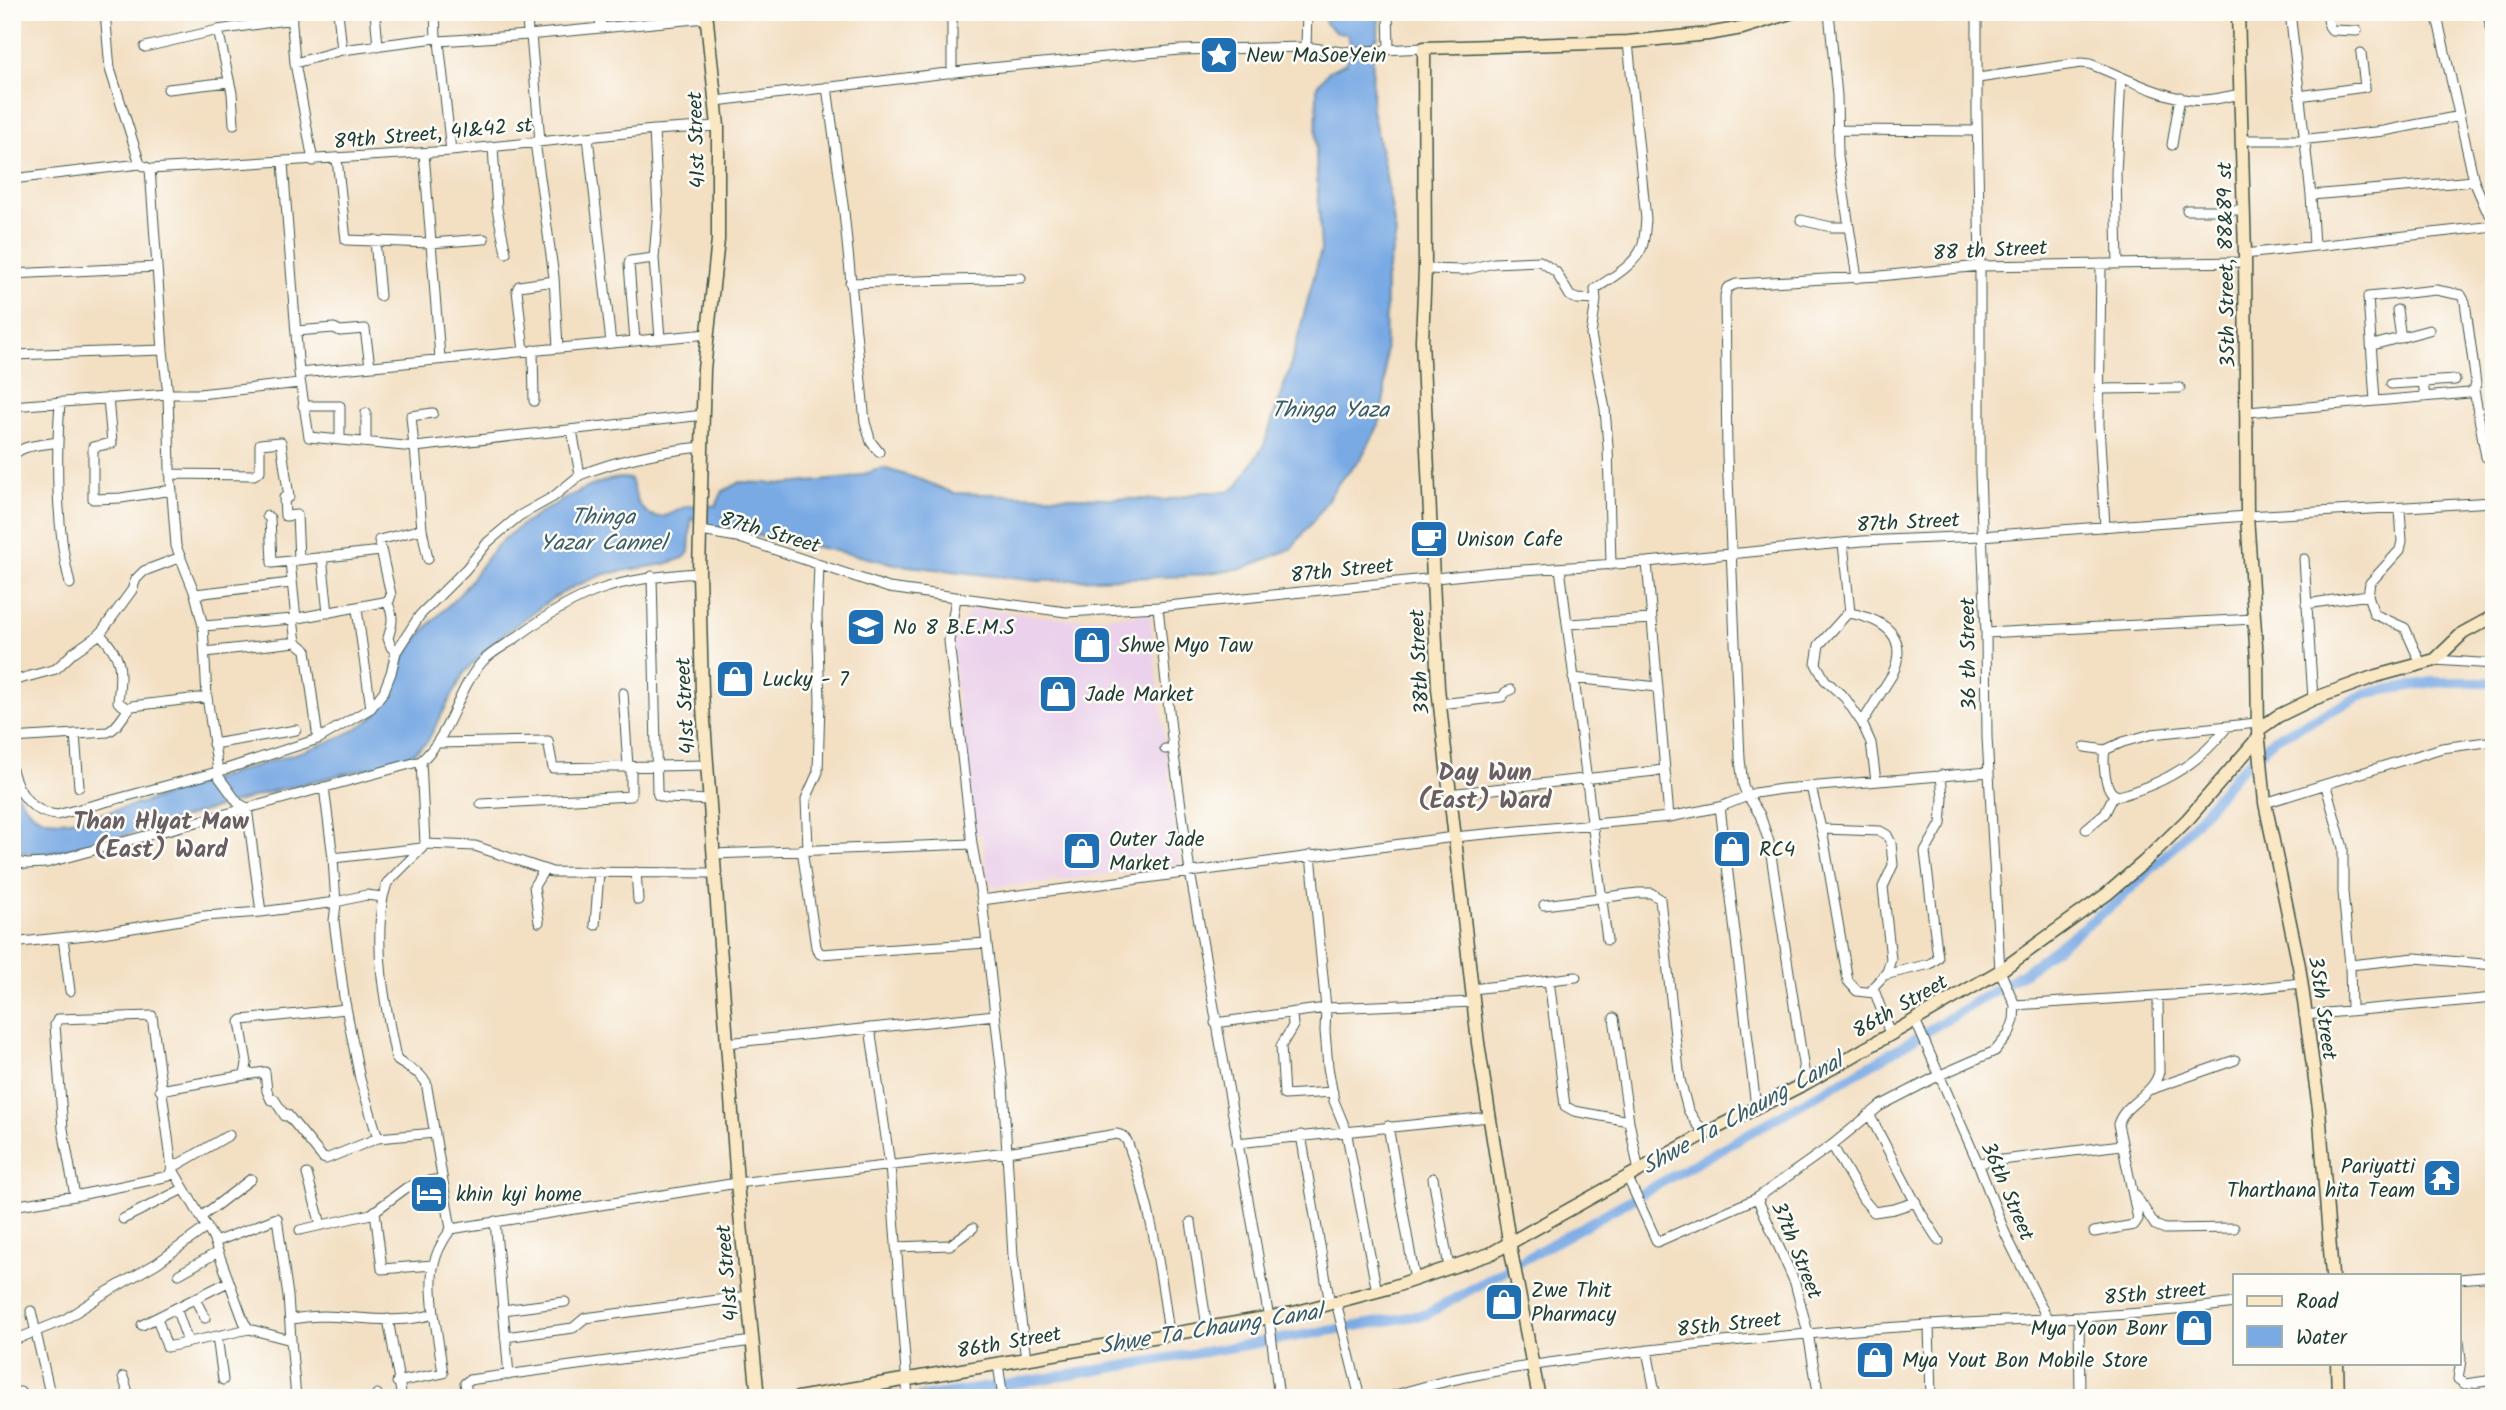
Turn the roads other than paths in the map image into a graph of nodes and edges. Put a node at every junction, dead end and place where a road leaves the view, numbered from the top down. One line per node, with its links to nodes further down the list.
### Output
1 (105, 12): 62 (street)
2 (338, 12): 32 (street)
3 (375, 12): 27 (street)
4 (435, 12): 25 (street)
5 (527, 12): 23 (street)
6 (599, 12): 20 (street)
7 (952, 12): 35 (street)
8 (1307, 12): 29 (street)
9 (1388, 12): 31 (street)
10 (1793, 12): 26 (main road)
11 (1829, 12): 49 (street)
12 (1977, 12): 37 (street, 36 th Street)
13 (2238, 12): 41 (main road, 35th Street, 88&89 st)
14 (2290, 12): 42 (street)
15 (2327, 12): 22 (street)
16 (2436, 12): 45 (street)
17 (2487, 12): 24 (street)
18 (706, 15): 20 (street); 44 (main road, 41st Street)
19 (292, 16): 21 (street); 34 (street)
20 (601, 27): 23 (street)
21 (218, 30): 28 (street); 38 (street)
22 (2357, 32)
23 (530, 35): 25 (street); 54 (street)
24 (2494, 38)
25 (437, 39): 27 (street); 57 (street)
26 (1628, 42): 30 (main road); 91 (street)
27 (378, 46): 32 (street)
28 (145, 47)
29 (1306, 47): 31 (street); 35 (street)
30 (1424, 48): 31 (street); 84 (main road, 38th Street)
31 (1384, 49)
32 (342, 50): 34 (street)
33 (2361, 53): 42 (street)
34 (295, 63): 60 (street)
35 (953, 73): 39 (street)
36 (2121, 76): 37 (street); 43 (street); 81 (street)
37 (1978, 78): 50 (street, 36 th Street)
38 (229, 82): 40 (street); 46 (street)
39 (827, 87): 44 (street); 89 (street)
40 (168, 89)
41 (2241, 94): 43 (street); 52 (main road, 35th Street, 88&89 st)
42 (2299, 96): 53 (street)
43 (2180, 97): 55 (street)
44 (716, 101): 47 (main road, 41st Street)
45 (2460, 116): 53 (street); 65 (street)
46 (234, 124)
47 (718, 126): 48 (street, 89th Street, 41&42 st); 95 (main road, 41st Street)
48 (654, 130): 51 (street, 89th Street, 41&42 st); 78 (street)
49 (1837, 130): 50 (street); 72 (street)
50 (1977, 131): 82 (street, 36 th Street)
51 (588, 137): 54 (street, 89th Street, 41&42 st); 99 (street)
52 (2242, 139): 53 (street); 68 (main road, 35th Street, 88&89 st)
53 (2304, 139): 66 (street)
54 (537, 141): 56 (street, 89th Street, 41&42 st); 88 (street)
55 (2172, 145)
56 (494, 147): 57 (street, 89th Street, 41&42 st); 77 (street)
57 (451, 151): 58 (street, 89th Street, 41&42 st)
58 (424, 153): 59 (street, 89th Street, 41&42 st); 75 (street)
59 (337, 159): 60 (street, 89th Street, 41&42 st); 74 (street)
60 (313, 161): 61 (street, 89th Street, 41&42 st)
61 (283, 163): 63 (street, 89th Street, 41&42 st); 94 (street)
62 (140, 164): 63 (street); 64 (street)
63 (150, 169): 83 (street)
64 (12, 179)
65 (2474, 181): 66 (street); 69 (street)
66 (2311, 195): 76 (street)
67 (2187, 210): 68 (street)
68 (2244, 210): 79 (main road, 35th Street, 88&89 st)
69 (2494, 219)
70 (1801, 220): 72 (street)
71 (2494, 226): 76 (street, 88 th Street)
72 (1849, 227): 87 (street)
73 (484, 239): 75 (street)
74 (375, 240): 75 (street); 90 (street)
75 (431, 243): 105 (street)
76 (2314, 246): 79 (street, 88 th Street)
77 (506, 253)
78 (654, 258): 97 (street); 98 (street)
79 (2245, 258): 81 (street, 88 th Street); 122 (main road, 35th Street, 88&89 st)
80 (2101, 264): 81 (street, 88 th Street); 82 (street, 88 th Street); 112 (street)
81 (2118, 264)
82 (1980, 265): 87 (street, 88 th Street); 145 (street, 36 th Street)
83 (157, 267): 85 (street); 102 (street)
84 (1425, 269): 91 (street); 160 (main road, 38th Street)
85 (12, 274)
86 (1021, 278): 89 (street)
87 (1857, 278): 148 (street, 88 th Street)
88 (554, 281): 101 (street); 103 (street)
89 (850, 283): 132 (street)
90 (380, 296)
91 (1596, 300): 156 (street)
92 (2397, 310): 96 (street)
93 (2429, 330): 96 (street)
94 (296, 331): 106 (street); 107 (street)
95 (708, 334): 97 (street); 125 (main road, 41st Street)
96 (2401, 338): 100 (street)
97 (660, 339): 98 (street)
98 (635, 341): 99 (street)
99 (611, 343): 101 (street)
100 (2373, 345): 113 (street); 118 (street)
101 (558, 348): 103 (street)
102 (163, 350): 104 (street); 114 (street)
103 (528, 351): 105 (street); 117 (street)
104 (12, 355)
105 (440, 358): 106 (street)
106 (370, 366): 107 (street)
107 (299, 378): 114 (street); 121 (street)
108 (2455, 380): 109 (street)
109 (2423, 382): 110 (street); 115 (street)
110 (2391, 384)
111 (2180, 388): 112 (street)
112 (2100, 389): 142 (street)
113 (2474, 390): 115 (street); 133 (street)
114 (168, 394): 116 (street); 135 (street)
115 (2425, 397): 118 (street)
116 (108, 398): 119 (street); 137 (street)
117 (534, 401)
118 (2375, 401): 122 (street)
119 (60, 402): 120 (street); 129 (street)
120 (12, 406)
121 (303, 406): 127 (street); 127 (street)
122 (2248, 412): 141 (main road, 35th Street, 88&89 st)
123 (366, 413): 128 (street)
124 (433, 413): 130 (street)
125 (704, 415): 126 (street); 131 (main road, 41st Street)
126 (572, 430): 130 (street); 136 (street)
127 (340, 440): 128 (street)
128 (366, 442): 130 (street)
129 (58, 443): 134 (street); 162 (street)
130 (414, 447): 143 (street)
131 (703, 447): 136 (street); 144 (main road, 41st Street)
132 (879, 452)
133 (2486, 457)
134 (12, 458)
135 (170, 474): 137 (street); 153 (street)
136 (580, 475): 182 (street)
137 (172, 490): 149 (street)
138 (2494, 502): 139 (street, 87th Street)
139 (2400, 509): 141 (street, 87th Street); 164 (street)
140 (267, 516): 153 (street)
141 (2248, 516): 142 (street, 87th Street); 175 (main road, 35th Street, 88&89 st)
142 (2105, 527): 145 (street, 87th Street)
143 (422, 529): 147 (street); 151 (street)
144 (701, 530): 155 (street, 87th Street); 158 (main road, 41st Street)
145 (1981, 536): 146 (street, 87th Street); 178 (street, 36 th Street)
146 (1843, 543): 148 (street, 87th Street); 171 (street)
147 (381, 551): 150 (street); 166 (street)
148 (1733, 554): 154 (street, 87th Street); 225 (street)
149 (181, 557): 163 (street); 179 (street)
150 (322, 557): 153 (street); 170 (street)
151 (428, 559)
152 (2304, 559): 167 (street)
153 (294, 560): 161 (street)
154 (1647, 562): 156 (street, 87th Street); 174 (street)
155 (819, 565): 165 (street, 87th Street); 238 (street)
156 (1611, 565): 157 (street, 87th Street)
157 (1560, 568): 160 (street, 87th Street); 176 (street)
158 (699, 573): 159 (street); 209 (main road, 41st Street)
159 (652, 576): 204 (street); 211 (street)
160 (1435, 579): 168 (street, 87th Street); 193 (main road, 38th Street)
161 (291, 583): 163 (street); 173 (street)
162 (70, 584)
163 (195, 594): 177 (street)
164 (2368, 595): 167 (street); 184 (street)
165 (956, 598): 168 (street, 87th Street); 236 (street)
166 (387, 602): 169 (street); 182 (street)
167 (2306, 604): 192 (street)
168 (1158, 607): 246 (street)
169 (357, 609): 170 (street); 194 (street)
170 (328, 613): 173 (street)
171 (1850, 613): 196 (street); 196 (street)
172 (2494, 616): 183 (main road)
173 (295, 619): 177 (street); 180 (street)
174 (1652, 619): 176 (street); 188 (street)
175 (2254, 619): 178 (street); 202 (main road, 35th Street)
176 (1568, 624): 186 (street)
177 (203, 626): 181 (street)
178 (1986, 633): 214 (street, 36 th Street)
179 (100, 634): 187 (street); 195 (street)
180 (296, 642): 181 (street); 201 (street)
181 (205, 652): 191 (street)
182 (396, 652): 194 (street)
183 (2435, 660): 184 (main road, 86th Street); 185 (street)
184 (2421, 664): 192 (main road, 86th Street)
185 (2494, 664)
186 (1573, 678): 188 (street); 217 (street)
187 (12, 681)
188 (1658, 687): 213 (street)
189 (1511, 690): 193 (street)
190 (623, 693): 210 (street)
191 (207, 697): 195 (street); 205 (street)
192 (2313, 699): 202 (main road, 86th Street)
193 (1440, 704): 223 (main road, 38th Street)
194 (371, 708): 201 (street)
195 (128, 709): 199 (street)
196 (1862, 723): 218 (street)
197 (2227, 727): 202 (street); 207 (street); 224 (street)
198 (296, 730): 205 (street)
199 (75, 734): 200 (street); 221 (street)
200 (12, 738)
201 (318, 739): 215 (street)
202 (2259, 740): 227 (main road, 35th Street); 264 (main road, 86th Street)
203 (2494, 741): 219 (street)
204 (438, 743): 208 (street); 210 (street)
205 (213, 744): 215 (street)
206 (2085, 747): 207 (street)
207 (2105, 750): 224 (street)
208 (421, 761): 222 (street); 237 (street)
209 (707, 765): 211 (street); 226 (main road, 41st Street)
210 (629, 766): 211 (street); 228 (street)
211 (656, 766): 226 (street)
212 (12, 770): 215 (street)
213 (1664, 770): 217 (street); 231 (street)
214 (1989, 772): 216 (street); 264 (street, 36 th Street)
215 (218, 775): 230 (street)
216 (1941, 775): 218 (street); 263 (street)
217 (1586, 779): 223 (street); 232 (street)
218 (1876, 781): 220 (street)
219 (2326, 786): 227 (street); 261 (street)
220 (1811, 787): 225 (street); 233 (street)
221 (79, 788)
222 (324, 788): 230 (street); 241 (street)
223 (1449, 793): 235 (main road, 38th Street)
224 (2114, 795): 234 (street)
225 (1747, 796): 229 (street); 289 (street)
226 (709, 800): 239 (main road, 41st Street)
227 (2265, 803): 267 (main road, 35th Street)
228 (481, 804)
229 (1720, 807): 231 (street); 293 (street)
230 (247, 808): 242 (street); 254 (street)
231 (1669, 817): 232 (street)
232 (1592, 824): 235 (street); 249 (street)
233 (1822, 829): 263 (street); 269 (street)
234 (2086, 829)
235 (1454, 837): 240 (street); 270 (main road, 38th Street)
236 (972, 844): 238 (street); 251 (street)
237 (423, 846): 241 (street); 243 (street); 248 (street)
238 (805, 849): 239 (street); 260 (street)
239 (713, 854): 247 (main road, 41st Street)
240 (1311, 855): 246 (street); 274 (street)
241 (333, 858): 252 (street)
242 (12, 861)
243 (544, 870): 244 (street); 255 (street)
244 (599, 872): 245 (street); 256 (street)
245 (636, 872): 247 (street); 250 (street)
246 (1190, 872): 251 (street); 281 (street)
247 (714, 873): 285 (main road, 41st Street)
248 (383, 897): 252 (street); 300 (street)
249 (1601, 897): 253 (street); 258 (street); 299 (street)
250 (638, 900)
251 (982, 900): 260 (street)
252 (336, 902): 254 (street); 275 (street)
253 (1544, 905)
254 (261, 912): 257 (street)
255 (539, 922)
256 (595, 925)
257 (63, 938): 259 (street); 268 (street)
258 (1607, 940)
259 (12, 943)
260 (987, 943): 278 (street)
261 (2350, 965): 262 (street); 276 (street)
262 (2494, 965)
263 (1884, 975): 269 (street)
264 (2001, 975): 273 (street, 36 th Street); 282 (main road, 86th Street)
265 (1576, 977): 266 (street)
266 (1549, 980): 270 (street); 296 (street)
267 (2301, 983): 271 (street); 279 (main road, 35th Street)
268 (69, 991)
269 (1874, 993): 284 (street)
270 (1473, 996): 274 (street); 295 (main road, 38th Street)
271 (2158, 996): 273 (street); 291 (street)
272 (2494, 998): 276 (street)
273 (2015, 1005): 288 (street)
274 (1326, 1008): 277 (street); 292 (street)
275 (346, 1009): 287 (street); 303 (street)
276 (2351, 1009): 279 (street)
277 (1292, 1013): 281 (street); 292 (street)
278 (995, 1015): 283 (street); 307 (street)
279 (2304, 1015): 342 (main road, 35th Street)
280 (1614, 1018): 296 (street)
281 (1215, 1023): 304 (street)
282 (1917, 1025): 284 (main road, 86th Street); 288 (street, 36th Street)
283 (870, 1028): 285 (street); 309 (street)
284 (1890, 1034): 289 (main road, 86th Street)
285 (727, 1043): 317 (main road, 41st Street)
286 (2235, 1060): 291 (street)
287 (245, 1075): 290 (street); 303 (street)
288 (1940, 1075): 294 (street); 308 (street, 36th Street)
289 (1806, 1083): 293 (main road, 86th Street)
290 (160, 1090): 310 (street); 319 (street)
291 (2151, 1090): 306 (street)
292 (1333, 1092): 298 (street)
293 (1756, 1107): 299 (main road, 86th Street)
294 (1869, 1114): 305 (street); 321 (street)
295 (1489, 1117): 297 (street); 335 (main road, 38th Street)
296 (1629, 1121): 316 (street)
297 (1388, 1126): 298 (street); 346 (street)
298 (1346, 1130): 302 (street); 348 (street)
299 (1708, 1132): 316 (main road, 86th Street)
300 (435, 1133): 303 (street); 315 (street)
301 (229, 1135): 310 (street)
302 (1301, 1135): 304 (street); 352 (street)
303 (378, 1138)
304 (1237, 1143): 361 (street)
305 (1832, 1145): 320 (street); 321 (street)
306 (2121, 1145): 308 (street); 311 (street)
307 (1007, 1152): 309 (street); 370 (street); 380 (street)
308 (1978, 1163): 364 (street, 36th Street)
309 (890, 1164): 317 (street); 338 (street)
310 (172, 1168): 318 (street); 319 (street)
311 (2126, 1168): 331 (street); 334 (street)
312 (307, 1174): 328 (street)
313 (1433, 1178): 341 (street)
314 (251, 1179): 324 (street)
315 (442, 1179): 323 (street); 332 (street)
316 (1633, 1179): 320 (street); 335 (main road, 86th Street)
317 (737, 1183): 326 (street); 349 (main road, 41st Street)
318 (183, 1189): 324 (street); 325 (street)
319 (75, 1196): 322 (street)
320 (1757, 1198): 371 (street, 37th Street)
321 (1916, 1202): 336 (street)
322 (12, 1206)
323 (375, 1211): 328 (street); 340 (street)
324 (201, 1217): 329 (street)
325 (123, 1219)
326 (495, 1221): 332 (street); 355 (street)
327 (1191, 1222): 367 (street)
328 (321, 1225): 333 (street)
329 (207, 1227): 337 (street); 369 (street)
330 (973, 1228): 338 (street)
331 (2234, 1228)
332 (451, 1229): 340 (street)
333 (300, 1230)
334 (2094, 1232)
335 (1509, 1241): 341 (main road, 86th Street); 382 (main road, 38th Street)
336 (1939, 1241)
337 (215, 1242): 339 (street); 362 (street)
338 (896, 1247): 389 (street)
339 (218, 1252): 343 (street); 347 (street)
340 (433, 1265): 357 (street)
341 (1449, 1266): 346 (main road, 86th Street)
342 (2332, 1274)
343 (179, 1275)
344 (2494, 1276): 345 (street)
345 (2460, 1279)
346 (1415, 1280): 348 (main road, 86th Street)
347 (228, 1282): 350 (street); 368 (street)
348 (1377, 1292): 352 (main road, 86th Street)
349 (748, 1296): 373 (street); 376 (main road, 41st Street)
350 (195, 1299): 354 (street); 360 (street)
351 (565, 1302): 355 (street)
352 (1333, 1303): 361 (main road, 86th Street); 402 (street)
353 (2233, 1303): 358 (street, 85th street)
354 (176, 1308): 359 (street); 377 (street)
355 (503, 1310): 373 (street)
356 (31, 1311): 369 (street)
357 (434, 1314): 363 (street); 388 (street)
358 (2079, 1317): 364 (street, 85th Street); 408 (street)
359 (157, 1318): 365 (street); 377 (street)
360 (205, 1318)
361 (1269, 1318): 367 (main road, 86th Street); 401 (street)
362 (289, 1319): 363 (street); 375 (street)
363 (388, 1319): 388 (street)
364 (2048, 1320): 366 (street, 85th Street)
365 (142, 1325)
366 (1929, 1325): 371 (street, 85th Street); 407 (street)
367 (1207, 1327): 370 (main road, 86th Street)
368 (249, 1329): 372 (street); 375 (street)
369 (35, 1331): 374 (street); 395 (street)
370 (1169, 1333): 380 (main road, 86th Street)
371 (1808, 1333): 378 (street, 85th Street); 406 (street, 37th Street)
372 (217, 1336): 377 (street); 386 (street)
373 (505, 1337): 384 (street)
374 (12, 1340)
375 (291, 1340): 393 (street)
376 (752, 1341): 384 (street); 399 (main road, 41st Street)
377 (188, 1342)
378 (1647, 1350): 382 (street, 85th Street); 405 (street)
379 (2460, 1350): 387 (street)
380 (1026, 1359): 383 (main road, 86th Street)
381 (2337, 1364): 409 (main road)
382 (1534, 1365): 403 (street, 85th Street); 404 (main road, 38th Street)
383 (999, 1368): 389 (main road, 86th Street); 392 (street)
384 (509, 1375): 398 (street)
385 (123, 1377): 396 (street)
386 (223, 1380)
387 (2494, 1380)
388 (397, 1382): 397 (street)
389 (907, 1389): 390 (main road, 86th Street)
390 (869, 1392): 400 (main road, 86th Street)
391 (12, 1393): 394 (street)
392 (1002, 1394)
393 (293, 1397)
394 (26, 1398)
395 (51, 1398)
396 (130, 1398)
397 (401, 1398)
398 (468, 1398)
399 (758, 1398)
400 (798, 1398)
401 (1279, 1398)
402 (1360, 1398)
403 (1387, 1398)
404 (1539, 1398)
405 (1656, 1398)
406 (1819, 1398)
407 (1931, 1398)
408 (2080, 1398)
409 (2338, 1398)

